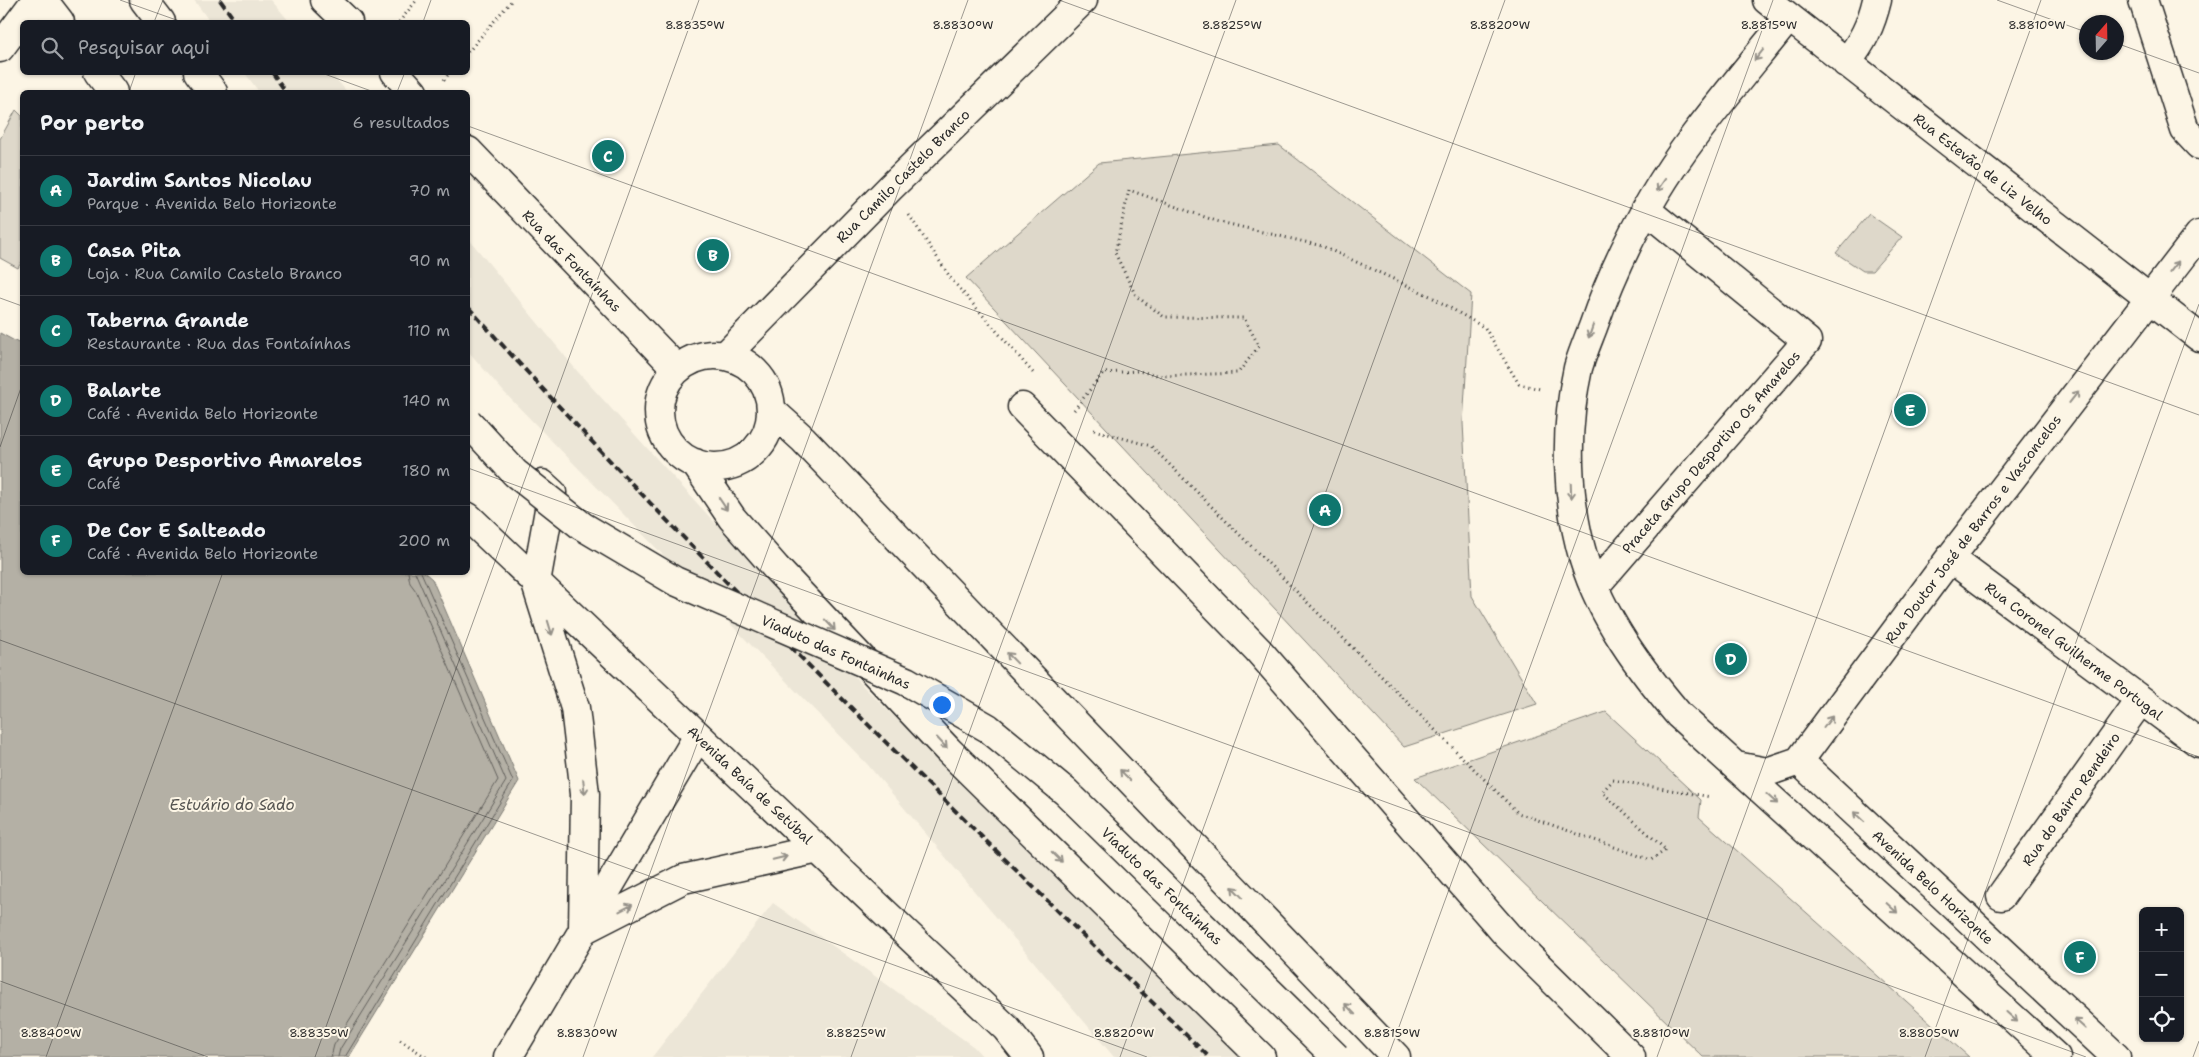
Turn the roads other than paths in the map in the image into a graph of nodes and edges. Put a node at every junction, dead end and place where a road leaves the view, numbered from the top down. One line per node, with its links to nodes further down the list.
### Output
1 (36, 0): 10 (street)
2 (42, 0): 11 (street)
3 (144, 0): 12 (street)
4 (326, 0): 13 (street)
5 (1083, 0): 29 (street, Rua Camilo Castelo Branco)
6 (1767, 0): 9 (street, Rua Estevão de Liz Velho)
7 (1877, 0): 16 (street)
8 (2143, 0): 23 (street)
9 (1789, 17): 16 (street, Rua Estevão de Liz Velho); 25 (street, one-way to 25)
10 (21, 20)
11 (58, 20)
12 (159, 20)
13 (346, 20)
14 (20, 21): 15 (street)
15 (0, 48)
16 (1846, 62): 27 (street, Rua Estevão de Liz Velho)
17 (100, 75): 20 (street)
18 (199, 75): 21 (street)
19 (398, 75): 22 (street)
20 (112, 90)
21 (210, 90)
22 (411, 90)
23 (2199, 145)
24 (470, 153): 30 (street, Rua das Fontaínhas)
25 (1645, 209): 39 (street, one-way to 39); 39 (street, Praceta Grupo Desportivo Os Amarelos)
26 (2199, 236): 27 (street, Rua Doutor José de Barros e Vasconcelos, one-way to 26)
27 (2149, 299): 28 (street, Rua Estevão de Liz Velho); 37 (street, Rua Doutor José de Barros e Vasconcelos, one-way to 27)
28 (2199, 337)
29 (726, 355): 30 (street); 32 (street)
30 (677, 369): 35 (street)
31 (1022, 408): 53 (street)
32 (772, 412): 35 (street); 52 (street, one-way to 32)
33 (470, 418): 38 (street)
34 (470, 424): 51 (street, Viaduto das Fontainhas, bridge)
35 (695, 463): 50 (street, one-way to 50)
36 (470, 519): 38 (street, Avenida Baía de Setúbal)
37 (1950, 558): 40 (street, Rua Coronel Guilherme Portugal); 43 (street, Rua Doutor José de Barros e Vasconcelos, one-way to 37)
38 (536, 582): 41 (street, Avenida Baía de Setúbal); 47 (street, one-way to 47)
39 (1595, 586): 44 (street)
40 (2140, 701): 42 (street, Rua Coronel Guilherme Portugal); 46 (street, Rua do Bairro Rendeiro)
41 (698, 736): 45 (street, Avenida Baía de Setúbal); 47 (street)
42 (2199, 743)
43 (1799, 761): 44 (street); 55 (street, Avenida Belo Horizonte, one-way to 43)
44 (1736, 766): 54 (street, one-way to 54)
45 (818, 849): 47 (street, one-way to 45); 49 (street, Avenida Baía de Setúbal)
46 (2001, 896)
47 (583, 930): 48 (street)
48 (508, 1057)
49 (1029, 1057)
50 (1261, 1057)
51 (1336, 1057)
52 (1396, 1057)
53 (1630, 1057)
54 (2056, 1057)
55 (2116, 1057)

